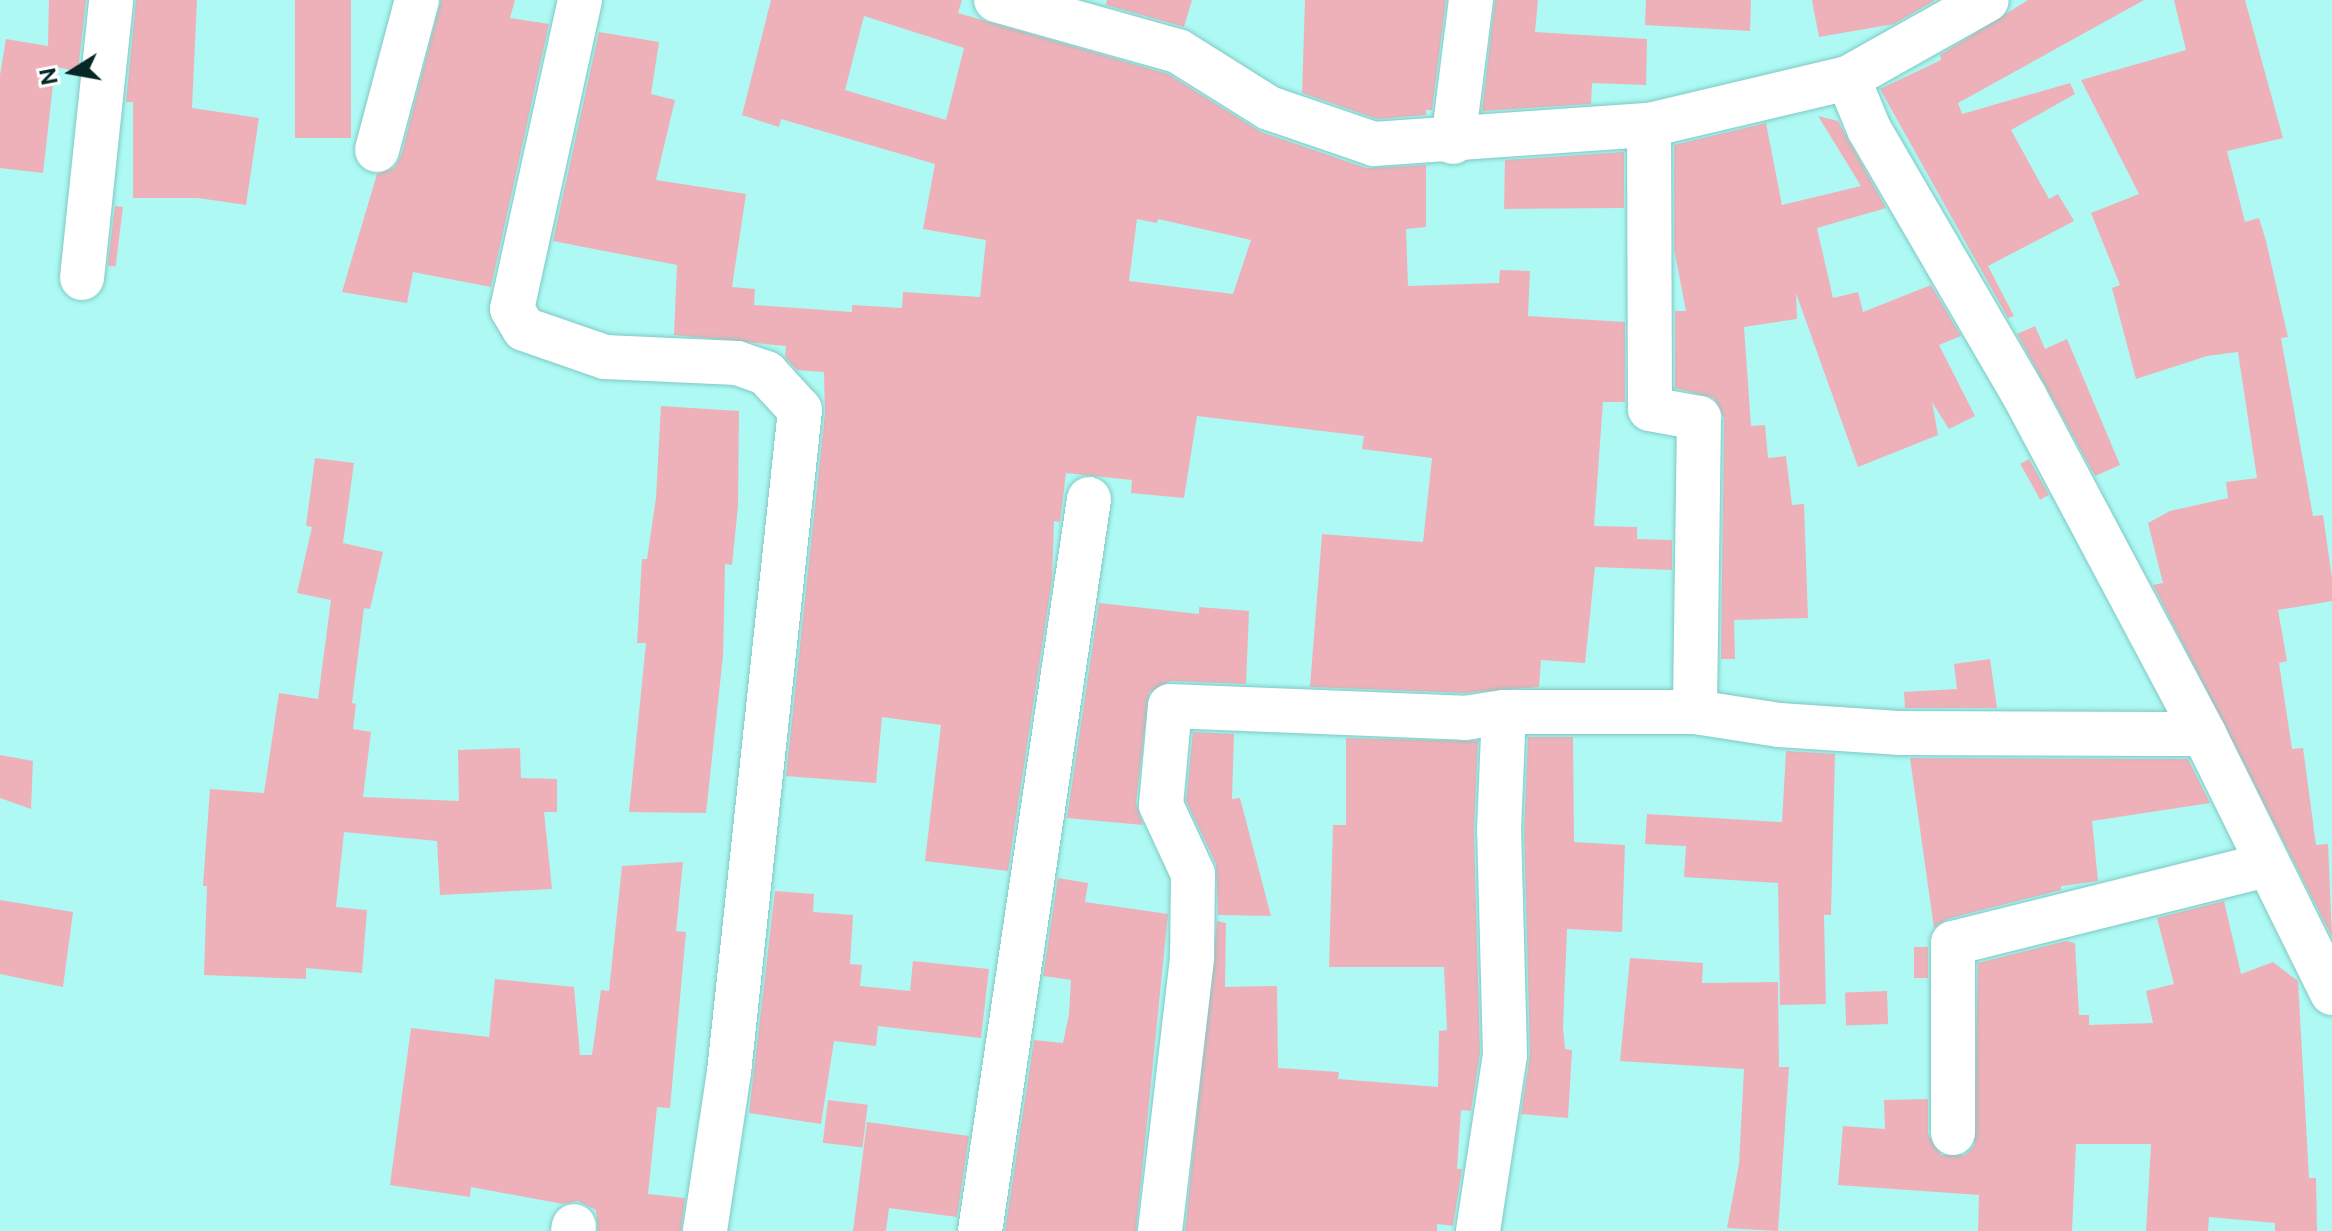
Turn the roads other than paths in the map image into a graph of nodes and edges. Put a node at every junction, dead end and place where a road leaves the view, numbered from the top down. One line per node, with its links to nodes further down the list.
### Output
1 (111, 0): 11 (street)
2 (417, 0): 10 (street)
3 (580, 0): 19 (street)
4 (996, 0): 9 (street)
5 (1471, 0): 9 (street)
6 (1987, 0): 7 (street)
7 (1848, 78): 8 (street); 15 (street)
8 (1649, 125): 9 (street); 14 (street)
9 (1453, 142)
10 (377, 150)
11 (82, 278)
12 (1089, 499): 20 (street)
13 (1504, 712): 14 (street); 21 (street); 22 (street)
14 (1695, 712): 15 (street)
15 (2204, 734): 16 (street)
16 (2267, 865): 17 (street); 18 (street)
17 (2332, 993)
18 (1953, 1133)
19 (705, 1231)
20 (980, 1231)
21 (1160, 1231)
22 (1478, 1231)

